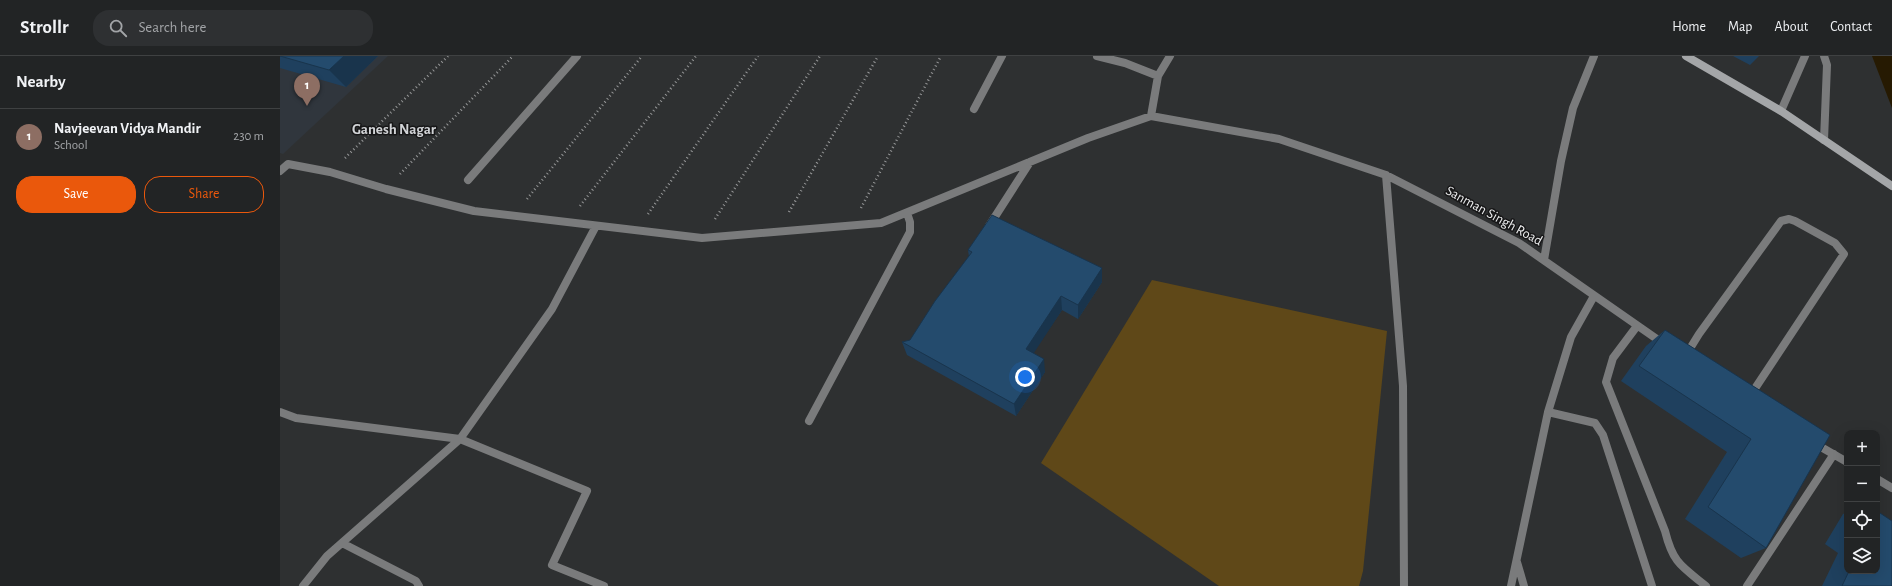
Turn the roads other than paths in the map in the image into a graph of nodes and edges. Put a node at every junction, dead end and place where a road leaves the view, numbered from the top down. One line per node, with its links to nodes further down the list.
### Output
1 (577, 56): 20 (street)
2 (1002, 56): 12 (street)
3 (1097, 56): 10 (street)
4 (1128, 56): 10 (street)
5 (1170, 56): 11 (street)
6 (1594, 56): 25 (street)
7 (1686, 56): 13 (main road)
8 (1805, 56): 13 (street)
9 (1824, 56): 15 (street)
10 (1125, 63): 11 (street)
11 (1158, 76): 14 (street)
12 (974, 109)
13 (1781, 111): 15 (main road)
14 (1151, 116): 16 (street); 19 (street, Sanman Singh Road)
15 (1824, 140): 21 (main road)
16 (1030, 162): 22 (street); 24 (street)
17 (284, 163): 18 (street); 23 (street)
18 (280, 171)
19 (1386, 176): 25 (street, Sanman Singh Road); 43 (street)
20 (468, 180)
21 (1892, 186)
22 (907, 213): 23 (street); 31 (street)
23 (596, 226): 32 (street)
24 (983, 236)
25 (1544, 260): 26 (street, Sanman Singh Road)
26 (1594, 296): 27 (street, Sanman Singh Road); 30 (street)
27 (1637, 326): 28 (street, Sanman Singh Road); 47 (street)
28 (1746, 401)
29 (280, 412): 32 (street)
30 (1548, 412): 39 (street); 46 (street)
31 (809, 421)
32 (460, 438): 38 (street); 42 (street)
33 (1808, 439): 34 (street)
34 (1834, 454): 35 (street); 48 (street)
35 (1844, 460)
36 (1880, 481): 37 (street)
37 (1892, 488)
38 (342, 543): 40 (street); 41 (street)
39 (1516, 561): 44 (street); 45 (street)
40 (303, 586)
41 (419, 586)
42 (604, 586)
43 (1404, 586)
44 (1511, 586)
45 (1524, 586)
46 (1652, 586)
47 (1706, 586)
48 (1747, 586)

